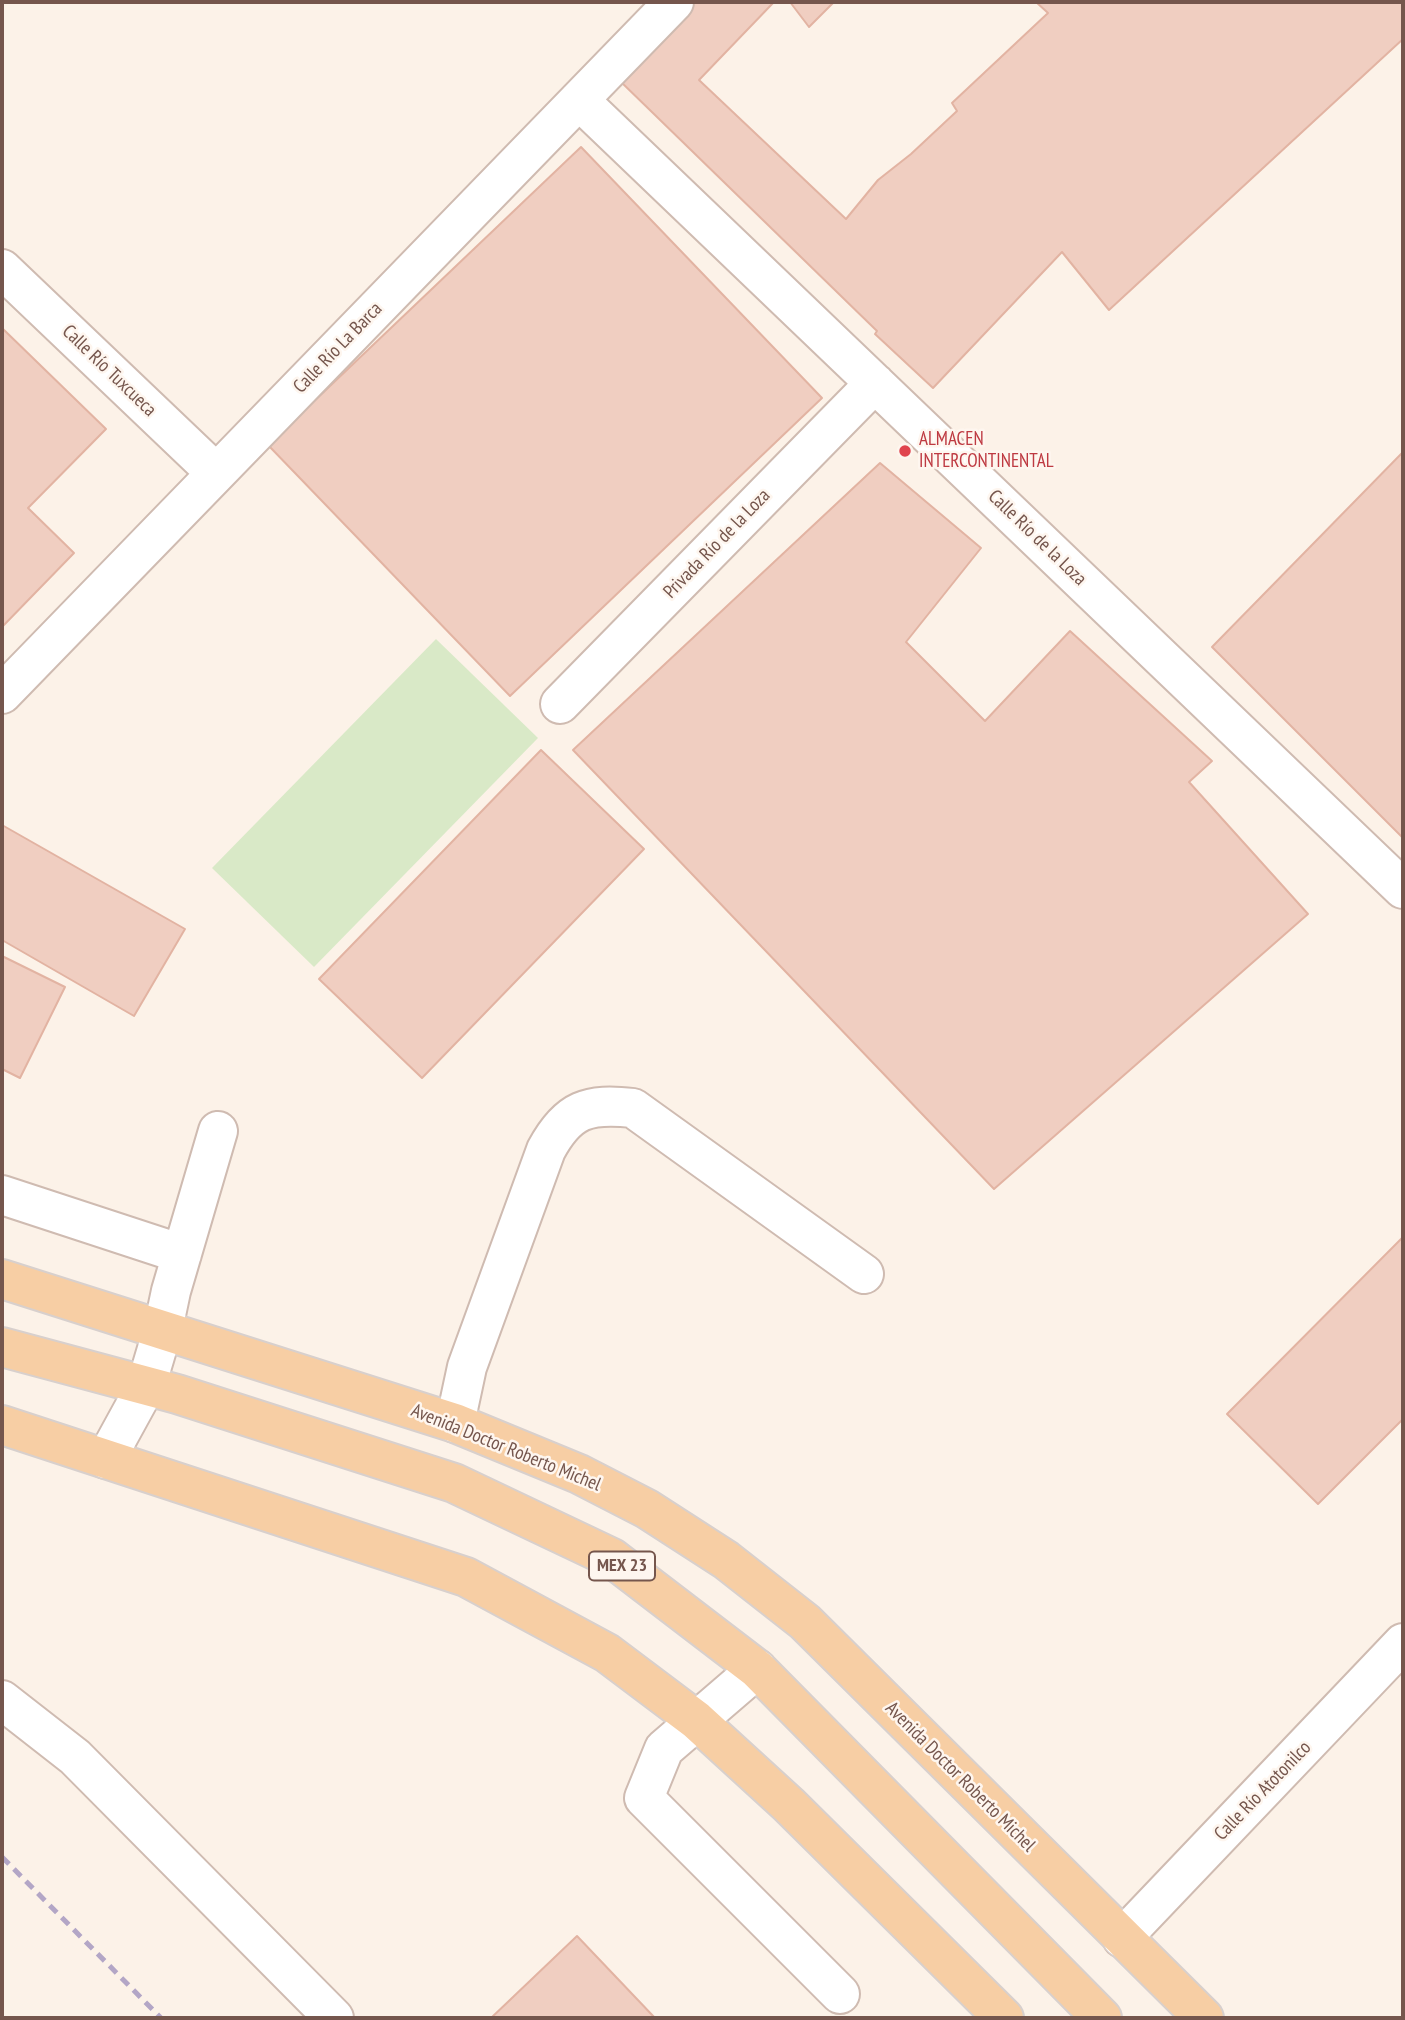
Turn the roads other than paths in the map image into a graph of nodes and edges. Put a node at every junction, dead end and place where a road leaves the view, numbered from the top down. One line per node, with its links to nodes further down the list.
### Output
1 (674, 2): 2 (street, Calle Río La Barca)
2 (579, 100): 4 (street, Calle Río de la Loza); 5 (street, Calle Río La Barca)
3 (2, 269): 5 (street, Calle Río Tuxcueca)
4 (875, 383): 7 (street, Privada Río de la Loza); 8 (street, Calle Río de la Loza)
5 (216, 473): 6 (street, Calle Río La Barca)
6 (2, 694)
7 (560, 704)
8 (1403, 889)
9 (218, 1131): 11 (street)
10 (2, 1195): 11 (street)
11 (181, 1254): 14 (street)
12 (864, 1274): 17 (street)
13 (2, 1279): 14 (main road, Avenida Doctor Roberto Michel)
14 (163, 1329): 16 (street); 17 (main road, Avenida Doctor Roberto Michel)
15 (2, 1347): 16 (main road, MEX 23)
16 (146, 1386): 19 (street); 21 (main road, MEX 23)
17 (455, 1423): 24 (main road, Avenida Doctor Roberto Michel)
18 (2, 1425): 19 (main road)
19 (106, 1459): 23 (main road)
20 (1403, 1643): 24 (street, Calle Río Atotonilco)
21 (757, 1669): 23 (street); 28 (main road, MEX 23)
22 (2, 1700): 26 (street)
23 (696, 1720): 25 (street); 27 (main road)
24 (1122, 1938): 29 (main road, Avenida Doctor Roberto Michel)
25 (840, 1994)
26 (334, 2018)
27 (1004, 2018)
28 (1102, 2018)
29 (1204, 2018)

